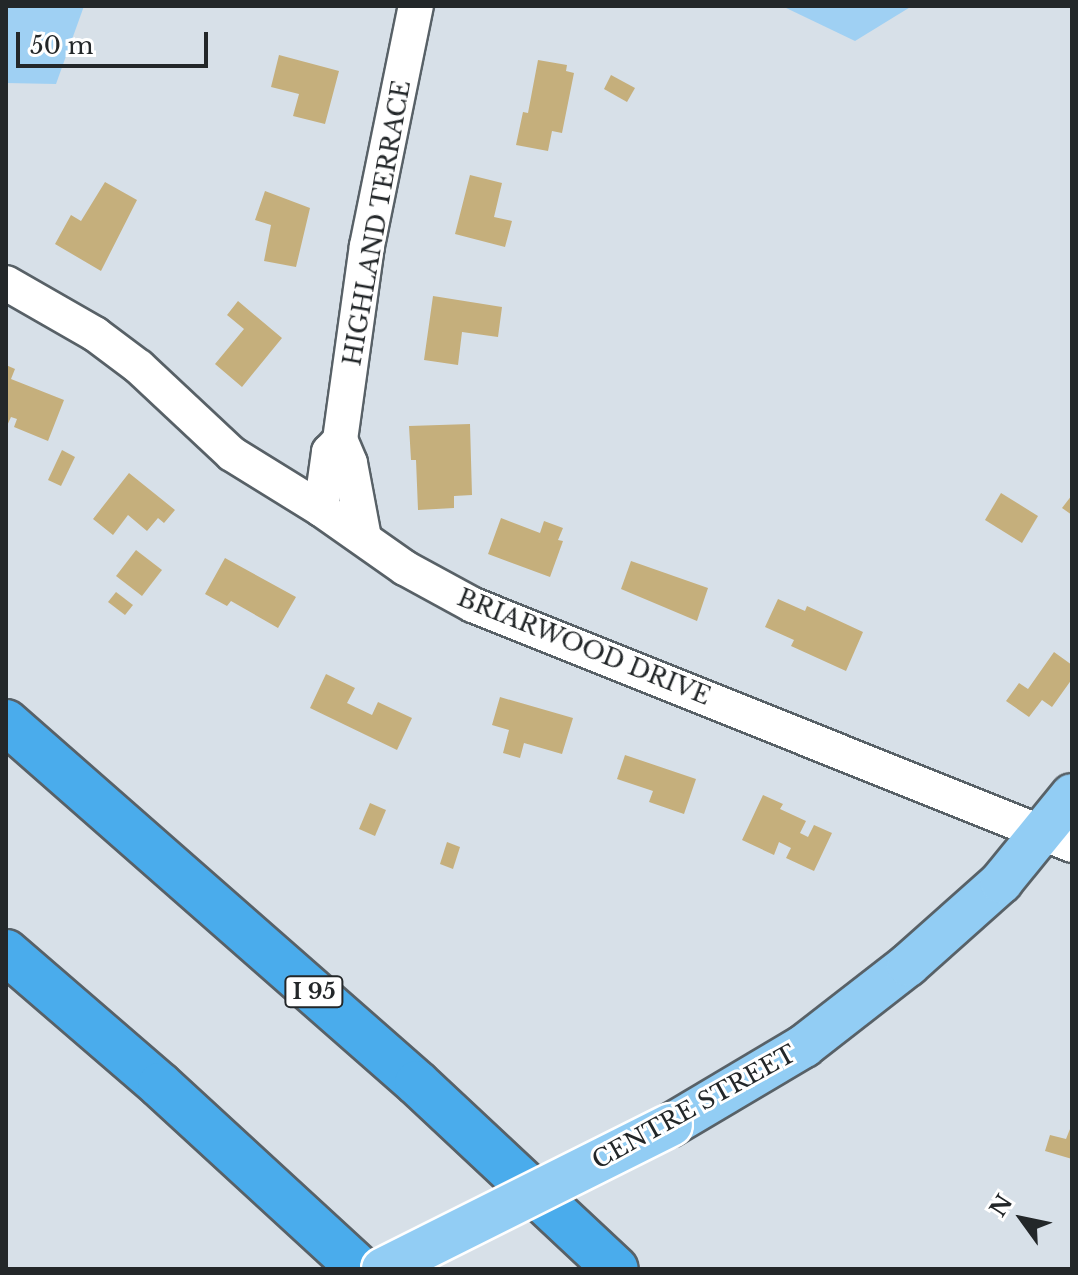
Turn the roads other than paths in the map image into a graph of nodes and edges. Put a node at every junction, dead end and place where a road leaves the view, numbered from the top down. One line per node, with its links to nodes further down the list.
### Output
1 (416, 6): 3 (street, HIGHLAND TERRACE)
2 (6, 283): 4 (street, BRIARWOOD DRIVE)
3 (340, 440): 4 (street, HIGHLAND TERRACE); 5 (street, HIGHLAND TERRACE)
4 (321, 509): 5 (street, BRIARWOOD DRIVE)
5 (364, 538): 8 (street, BRIARWOOD DRIVE)
6 (6, 722): 12 (highway, I 95)
7 (1072, 795): 8 (main road, CENTRE STREET)
8 (1058, 839): 11 (main road, CENTRE STREET, bridge)
9 (6, 952): 10 (highway)
10 (360, 1269)
11 (383, 1269)
12 (616, 1269)

